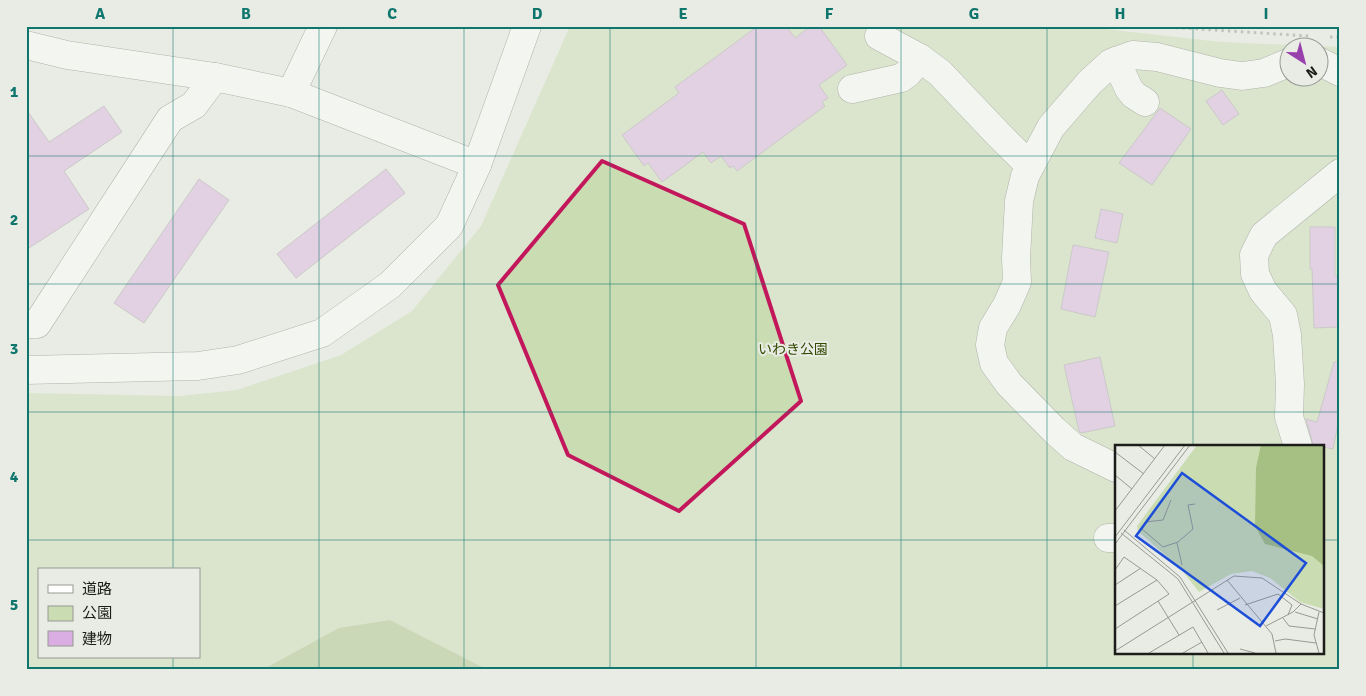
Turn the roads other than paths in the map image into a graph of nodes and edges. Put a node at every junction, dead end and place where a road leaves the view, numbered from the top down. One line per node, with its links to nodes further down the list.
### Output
1 (323, 26): 12 (street)
2 (527, 26): 14 (street)
3 (879, 36): 5 (street)
4 (26, 45): 10 (street)
5 (920, 58): 11 (street); 15 (street)
6 (1116, 61): 7 (street); 13 (street); 15 (street)
7 (1278, 67)
8 (1328, 67): 9 (street)
9 (1340, 72)
10 (214, 77): 12 (street); 17 (street)
11 (852, 89)
12 (290, 93): 14 (street)
13 (1145, 102)
14 (477, 165): 18 (street)
15 (1030, 166): 20 (street)
16 (1340, 173): 19 (street)
17 (26, 324)
18 (26, 370)
19 (1298, 445)
20 (1115, 468)

